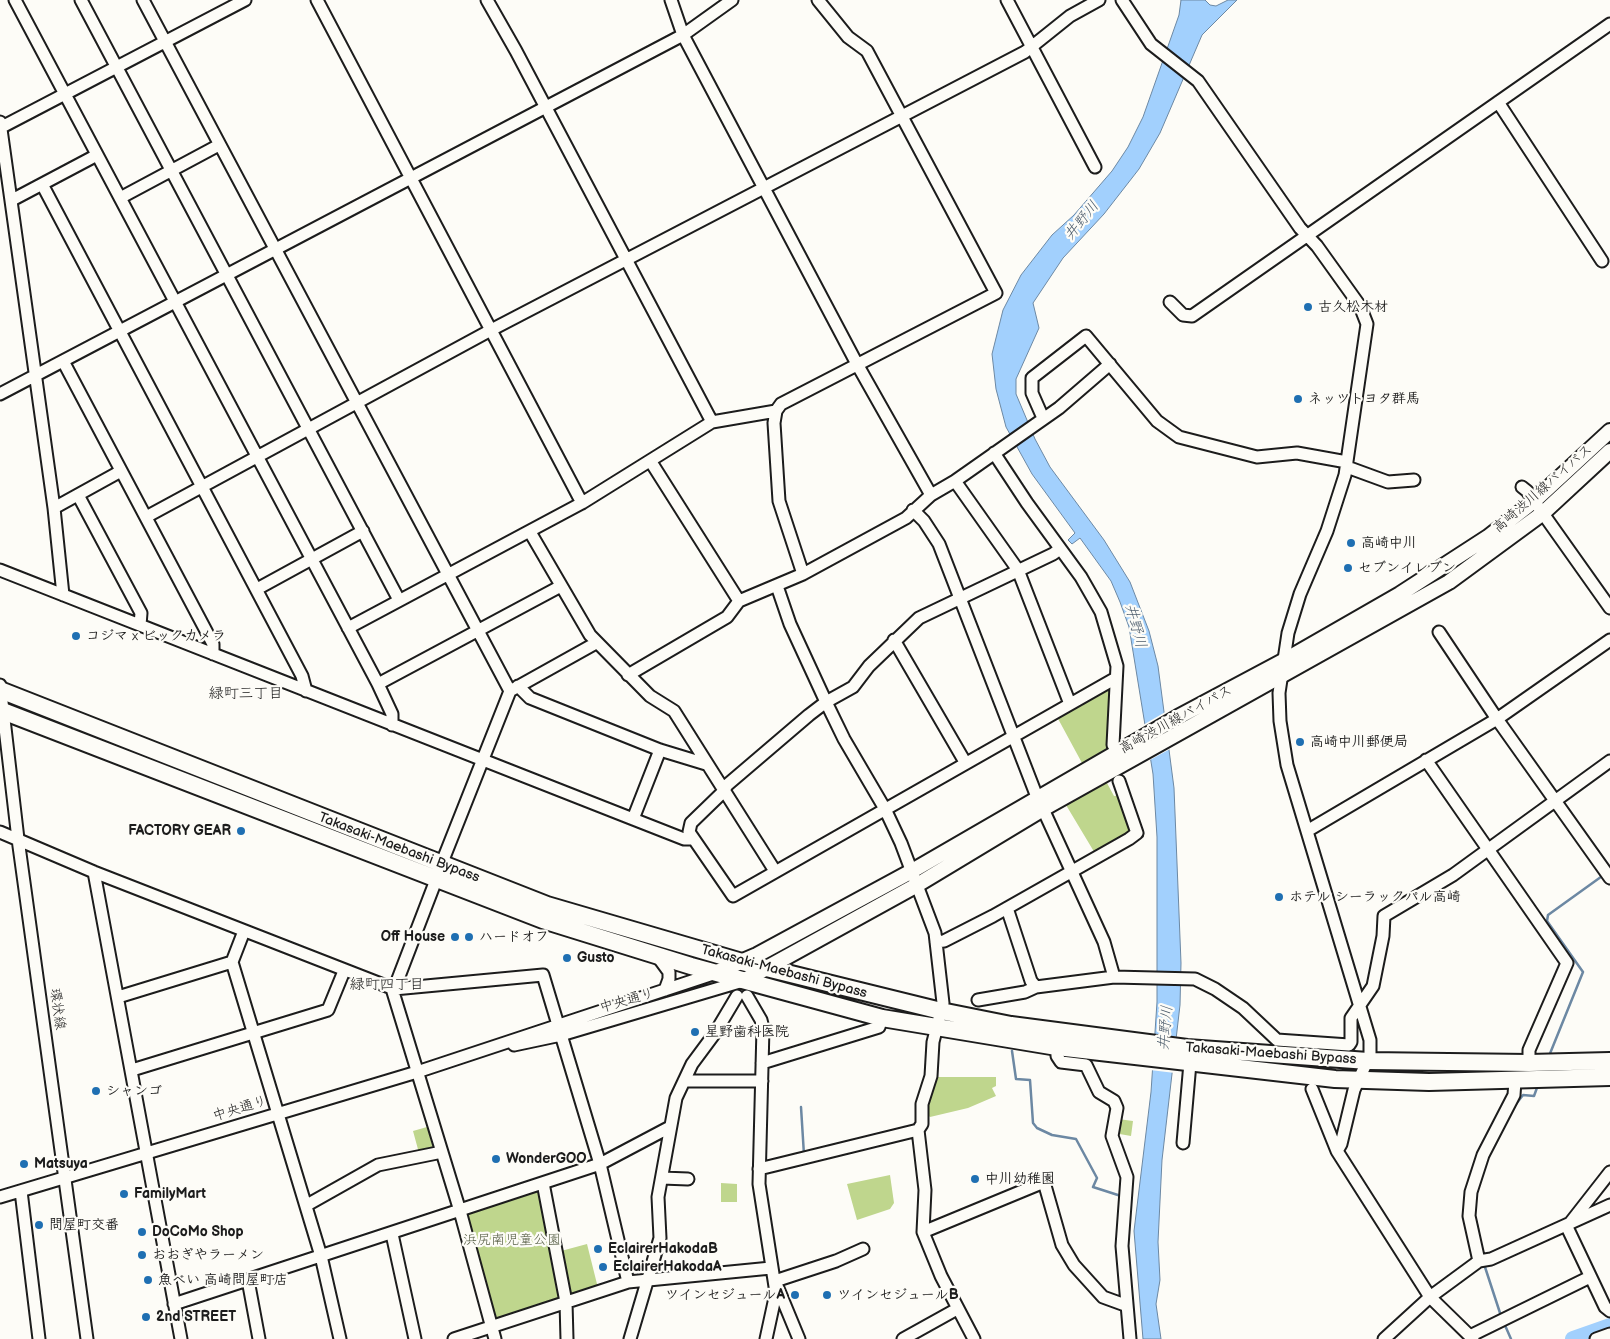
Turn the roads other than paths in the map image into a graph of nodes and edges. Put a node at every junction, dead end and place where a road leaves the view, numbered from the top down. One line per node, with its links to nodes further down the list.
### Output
1 (16, 0): 18 (street)
2 (81, 0): 17 (street)
3 (143, 0): 15 (street)
4 (245, 0): 15 (street)
5 (317, 0): 27 (street)
6 (486, 0): 20 (street)
7 (671, 0): 14 (street)
8 (732, 0): 14 (street)
9 (818, 0): 21 (street)
10 (1007, 0): 16 (street)
11 (1099, 0): 16 (street)
12 (1122, 0): 32 (street)
13 (1610, 24): 19 (street)
14 (683, 34): 20 (street); 29 (street)
15 (164, 40): 17 (street); 23 (street)
16 (1031, 49): 21 (street); 25 (street)
17 (117, 66): 18 (street); 26 (street)
18 (65, 94): 22 (street); 24 (street)
19 (1498, 102): 32 (street); 34 (street)
20 (546, 108): 27 (street); 35 (street)
21 (902, 117): 29 (street); 42 (street)
22 (1, 126): 31 (street)
23 (219, 145): 26 (street); 33 (street)
24 (97, 155): 28 (street); 30 (street)
25 (1095, 167)
26 (172, 170): 30 (street); 36 (street)
27 (411, 178): 33 (street); 39 (street)
28 (43, 186): 31 (street); 40 (street)
29 (765, 189): 35 (street); 42 (street)
30 (120, 198): 37 (street)
31 (12, 200): 44 (street)
32 (1308, 237): 38 (street); 56 (street)
33 (275, 250): 36 (street); 46 (street)
34 (1602, 261)
35 (627, 262): 39 (street); 49 (street)
36 (227, 274): 37 (street); 50 (street)
37 (175, 302): 40 (street); 54 (street)
38 (1170, 302)
39 (491, 330): 46 (street); 65 (street)
40 (120, 331): 41 (street); 60 (street)
41 (63, 361): 44 (street); 57 (street)
42 (856, 364): 47 (street); 63 (street)
43 (1110, 364): 48 (street); 48 (street); 56 (street)
44 (35, 375): 45 (street); 66 (street)
45 (0, 394)
46 (357, 404): 50 (street); 77 (street)
47 (776, 411): 49 (street); 76 (street)
48 (1040, 421): 52 (street)
49 (712, 422): 55 (street)
50 (309, 430): 54 (street); 70 (street)
51 (1610, 431): 64 (main road, 高崎渋川線バイパス)
52 (998, 450): 59 (street); 72 (street)
53 (1610, 451): 68 (main road, 高崎渋川線バイパス)
54 (256, 457): 60 (street); 73 (street)
55 (651, 462): 65 (street); 84 (street)
56 (1347, 465): 58 (street); 94 (street)
57 (121, 471): 62 (street); 69 (street)
58 (1414, 480)
59 (955, 482): 63 (street); 75 (street)
60 (202, 486): 69 (street); 80 (street)
61 (1522, 487): 64 (street)
62 (78, 495): 66 (street); 86 (street)
63 (931, 495): 67 (street)
64 (1534, 501): 68 (street); 94 (main road, 高崎渋川線バイパス)
65 (582, 503): 71 (street)
66 (54, 508): 81 (street)
67 (913, 510): 76 (street); 82 (street)
68 (1543, 513): 85 (street); 96 (main road, 高崎渋川線バイパス)
69 (146, 517): 93 (street)
70 (363, 531): 73 (street); 83 (street)
71 (530, 532): 77 (street); 78 (street)
72 (1060, 549): 75 (street); 97 (street)
73 (311, 559): 80 (street); 87 (street)
74 (0, 570): 81 (street)
75 (1018, 570): 82 (street); 103 (street)
76 (803, 574): 79 (street)
77 (448, 575): 83 (street); 88 (street)
78 (561, 586): 88 (street); 92 (street)
79 (778, 586): 84 (street); 102 (street)
80 (257, 589): 101 (street)
81 (63, 595): 86 (street)
82 (960, 598): 90 (street); 107 (street)
83 (399, 600): 87 (street)
84 (739, 601): 95 (street)
85 (1610, 608)
86 (140, 625): 93 (street)
87 (348, 628): 98 (street)
88 (478, 631): 98 (street); 100 (street)
89 (1438, 632): 105 (street)
90 (894, 640): 102 (street); 114 (street)
91 (1610, 640): 105 (street)
92 (596, 643): 95 (street); 100 (street)
93 (213, 654): 101 (street)
94 (1286, 660): 96 (street); 110 (main road, 高崎渋川線バイパス)
95 (628, 675): 115 (street)
96 (1282, 677): 110 (main road, 高崎渋川線バイパス); 122 (street)
97 (1116, 678): 103 (street); 108 (street)
98 (378, 684): 106 (street)
99 (0, 688): 104 (street, 環状線); 130 (highway, Takasaki-Maebashi Bypass)
100 (514, 688): 109 (street); 111 (street)
101 (306, 691): 106 (street)
102 (826, 702): 117 (street); 120 (street)
103 (1070, 704): 107 (street)
104 (2, 711): 124 (street, 環状線); 130 (highway, Takasaki-Maebashi Bypass)
105 (1497, 719): 112 (street); 118 (street)
106 (392, 725): 111 (street)
107 (1013, 736): 114 (street); 119 (street)
108 (1113, 745)
109 (660, 750): 115 (street); 121 (street)
110 (1135, 750): 119 (main road, 高崎渋川線バイパス)
111 (483, 760): 121 (street); 130 (street)
112 (1426, 760): 122 (street); 126 (street)
113 (1610, 761): 118 (street)
114 (965, 762): 120 (street)
115 (706, 764): 117 (street)
116 (1119, 781): 131 (street)
117 (723, 792): 125 (street); 127 (street)
118 (1554, 800): 126 (street); 132 (street)
119 (1040, 803): 128 (main road, 高崎渋川線バイパス); 131 (street); 133 (main road, 高崎渋川線バイパス)
120 (885, 809): 127 (street); 128 (street)
121 (633, 819): 125 (street)
122 (1308, 831): 152 (street)
123 (0, 832): 124 (street)
124 (18, 839): 129 (street); 183 (street, 環状線)
125 (692, 839): 127 (street)
126 (1487, 850): 152 (street); 164 (street)
127 (775, 871)
128 (912, 871): 133 (street); 140 (main road, 高崎渋川線バイパス)
129 (94, 872): 135 (street); 150 (street)
130 (438, 872): 137 (highway, Takasaki-Maebashi Bypass); 140 (highway, Takasaki-Maebashi Bypass); 147 (street)
131 (1072, 872): 134 (street); 145 (street)
132 (1610, 878)
133 (917, 885): 136 (street); 138 (main road, 高崎渋川線バイパス)
134 (1007, 908): 136 (street); 146 (street)
135 (244, 931): 139 (street); 142 (street)
136 (936, 942): 153 (street)
137 (655, 954): 143 (highway, Takasaki-Maebashi Bypass); 148 (street)
138 (794, 954): 141 (main road, 高崎渋川線バイパス); 144 (main road)
139 (232, 962): 150 (street); 157 (street)
140 (742, 962): 141 (highway, Takasaki-Maebashi Bypass); 143 (main road, 高崎渋川線バイパス)
141 (768, 969): 144 (highway, Takasaki-Maebashi Bypass); 149 (main road, 高崎渋川線バイパス)
142 (344, 971): 147 (street); 157 (street)
143 (718, 972): 148 (street, 中央通り); 149 (highway, Takasaki-Maebashi Bypass)
144 (799, 977): 153 (highway, Takasaki-Maebashi Bypass)
145 (1114, 977): 146 (street); 152 (street)
146 (1036, 987): 151 (street)
147 (394, 989): 156 (street); 166 (street)
148 (665, 990): 156 (street, 中央通り)
149 (742, 991): 154 (highway, Takasaki-Maebashi Bypass); 156 (street, 中央通り); 163 (street); 170 (street)
150 (118, 997): 165 (street)
151 (978, 1000)
152 (1360, 1005): 162 (street)
153 (941, 1012): 155 (street); 159 (highway, Takasaki-Maebashi Bypass)
154 (882, 1018): 155 (highway, Takasaki-Maebashi Bypass); 163 (street)
155 (936, 1028): 158 (highway, Takasaki-Maebashi Bypass); 175 (street)
156 (560, 1030): 166 (street, 中央通り); 180 (street)
157 (254, 1032): 165 (street); 173 (street)
158 (1057, 1047): 159 (highway, Takasaki-Maebashi Bypass); 207 (street)
159 (1145, 1051): 160 (highway, Takasaki-Maebashi Bypass)
160 (1187, 1058): 162 (highway, Takasaki-Maebashi Bypass); 168 (highway, Takasaki-Maebashi Bypass); 176 (street)
161 (1610, 1060): 164 (highway, Takasaki-Maebashi Bypass)
162 (1368, 1061): 164 (highway, Takasaki-Maebashi Bypass); 168 (street)
163 (762, 1064): 171 (street)
164 (1529, 1064)
165 (132, 1070): 178 (street)
166 (417, 1072): 173 (street, 中央通り); 179 (street)
167 (1610, 1077): 169 (highway, Takasaki-Maebashi Bypass)
168 (1358, 1080): 169 (highway, Takasaki-Maebashi Bypass); 177 (street)
169 (1515, 1080): 197 (street)
170 (684, 1081): 171 (street); 174 (street)
171 (762, 1081): 181 (street)
172 (1312, 1089): 177 (street)
173 (277, 1113): 178 (street, 中央通り); 189 (street)
174 (670, 1127): 180 (street); 184 (street)
175 (918, 1130): 181 (street); 193 (street)
176 (1182, 1143)
177 (1337, 1151): 204 (street)
178 (146, 1152): 183 (street, 中央通り); 206 (street)
179 (442, 1152): 189 (street); 191 (street)
180 (600, 1164): 186 (street); 202 (street)
181 (759, 1169): 198 (street)
182 (1610, 1172): 192 (street)
183 (66, 1178): 187 (street, 中央通り); 214 (street, 環状線)
184 (662, 1178): 185 (street); 201 (street)
185 (688, 1179)
186 (543, 1183): 191 (street); 205 (street)
187 (21, 1191): 188 (street, 中央通り); 213 (street)
188 (0, 1197)
189 (307, 1205): 196 (street)
190 (1610, 1206): 192 (street)
191 (460, 1211): 194 (street); 210 (street)
192 (1566, 1227): 197 (street); 199 (street)
193 (923, 1232): 207 (street); 208 (street)
194 (392, 1234): 196 (street); 218 (street)
195 (863, 1249): 203 (street)
196 (321, 1256): 200 (street); 217 (street)
197 (1483, 1260): 204 (street)
198 (771, 1268): 201 (street); 203 (street)
199 (1590, 1277): 209 (street); 212 (street)
200 (248, 1280): 206 (street); 216 (street)
201 (647, 1280): 202 (street); 222 (street)
202 (628, 1282): 205 (street)
203 (775, 1282): 223 (street); 224 (street)
204 (1430, 1297): 212 (street); 228 (street)
205 (566, 1302): 210 (street); 221 (street)
206 (174, 1304): 215 (street)
207 (1125, 1305): 227 (street)
208 (957, 1309): 225 (street); 226 (street)
209 (1610, 1311)
210 (491, 1327): 219 (street); 220 (street)
211 (1610, 1334): 229 (street)
212 (1472, 1337)
213 (39, 1339)
214 (87, 1339)
215 (181, 1339)
216 (259, 1339)
217 (340, 1339)
218 (415, 1339)
219 (454, 1339)
220 (495, 1339)
221 (567, 1339)
222 (630, 1339)
223 (766, 1339)
224 (800, 1339)
225 (903, 1339)
226 (974, 1339)
227 (1130, 1339)
228 (1384, 1339)
229 (1596, 1339)

